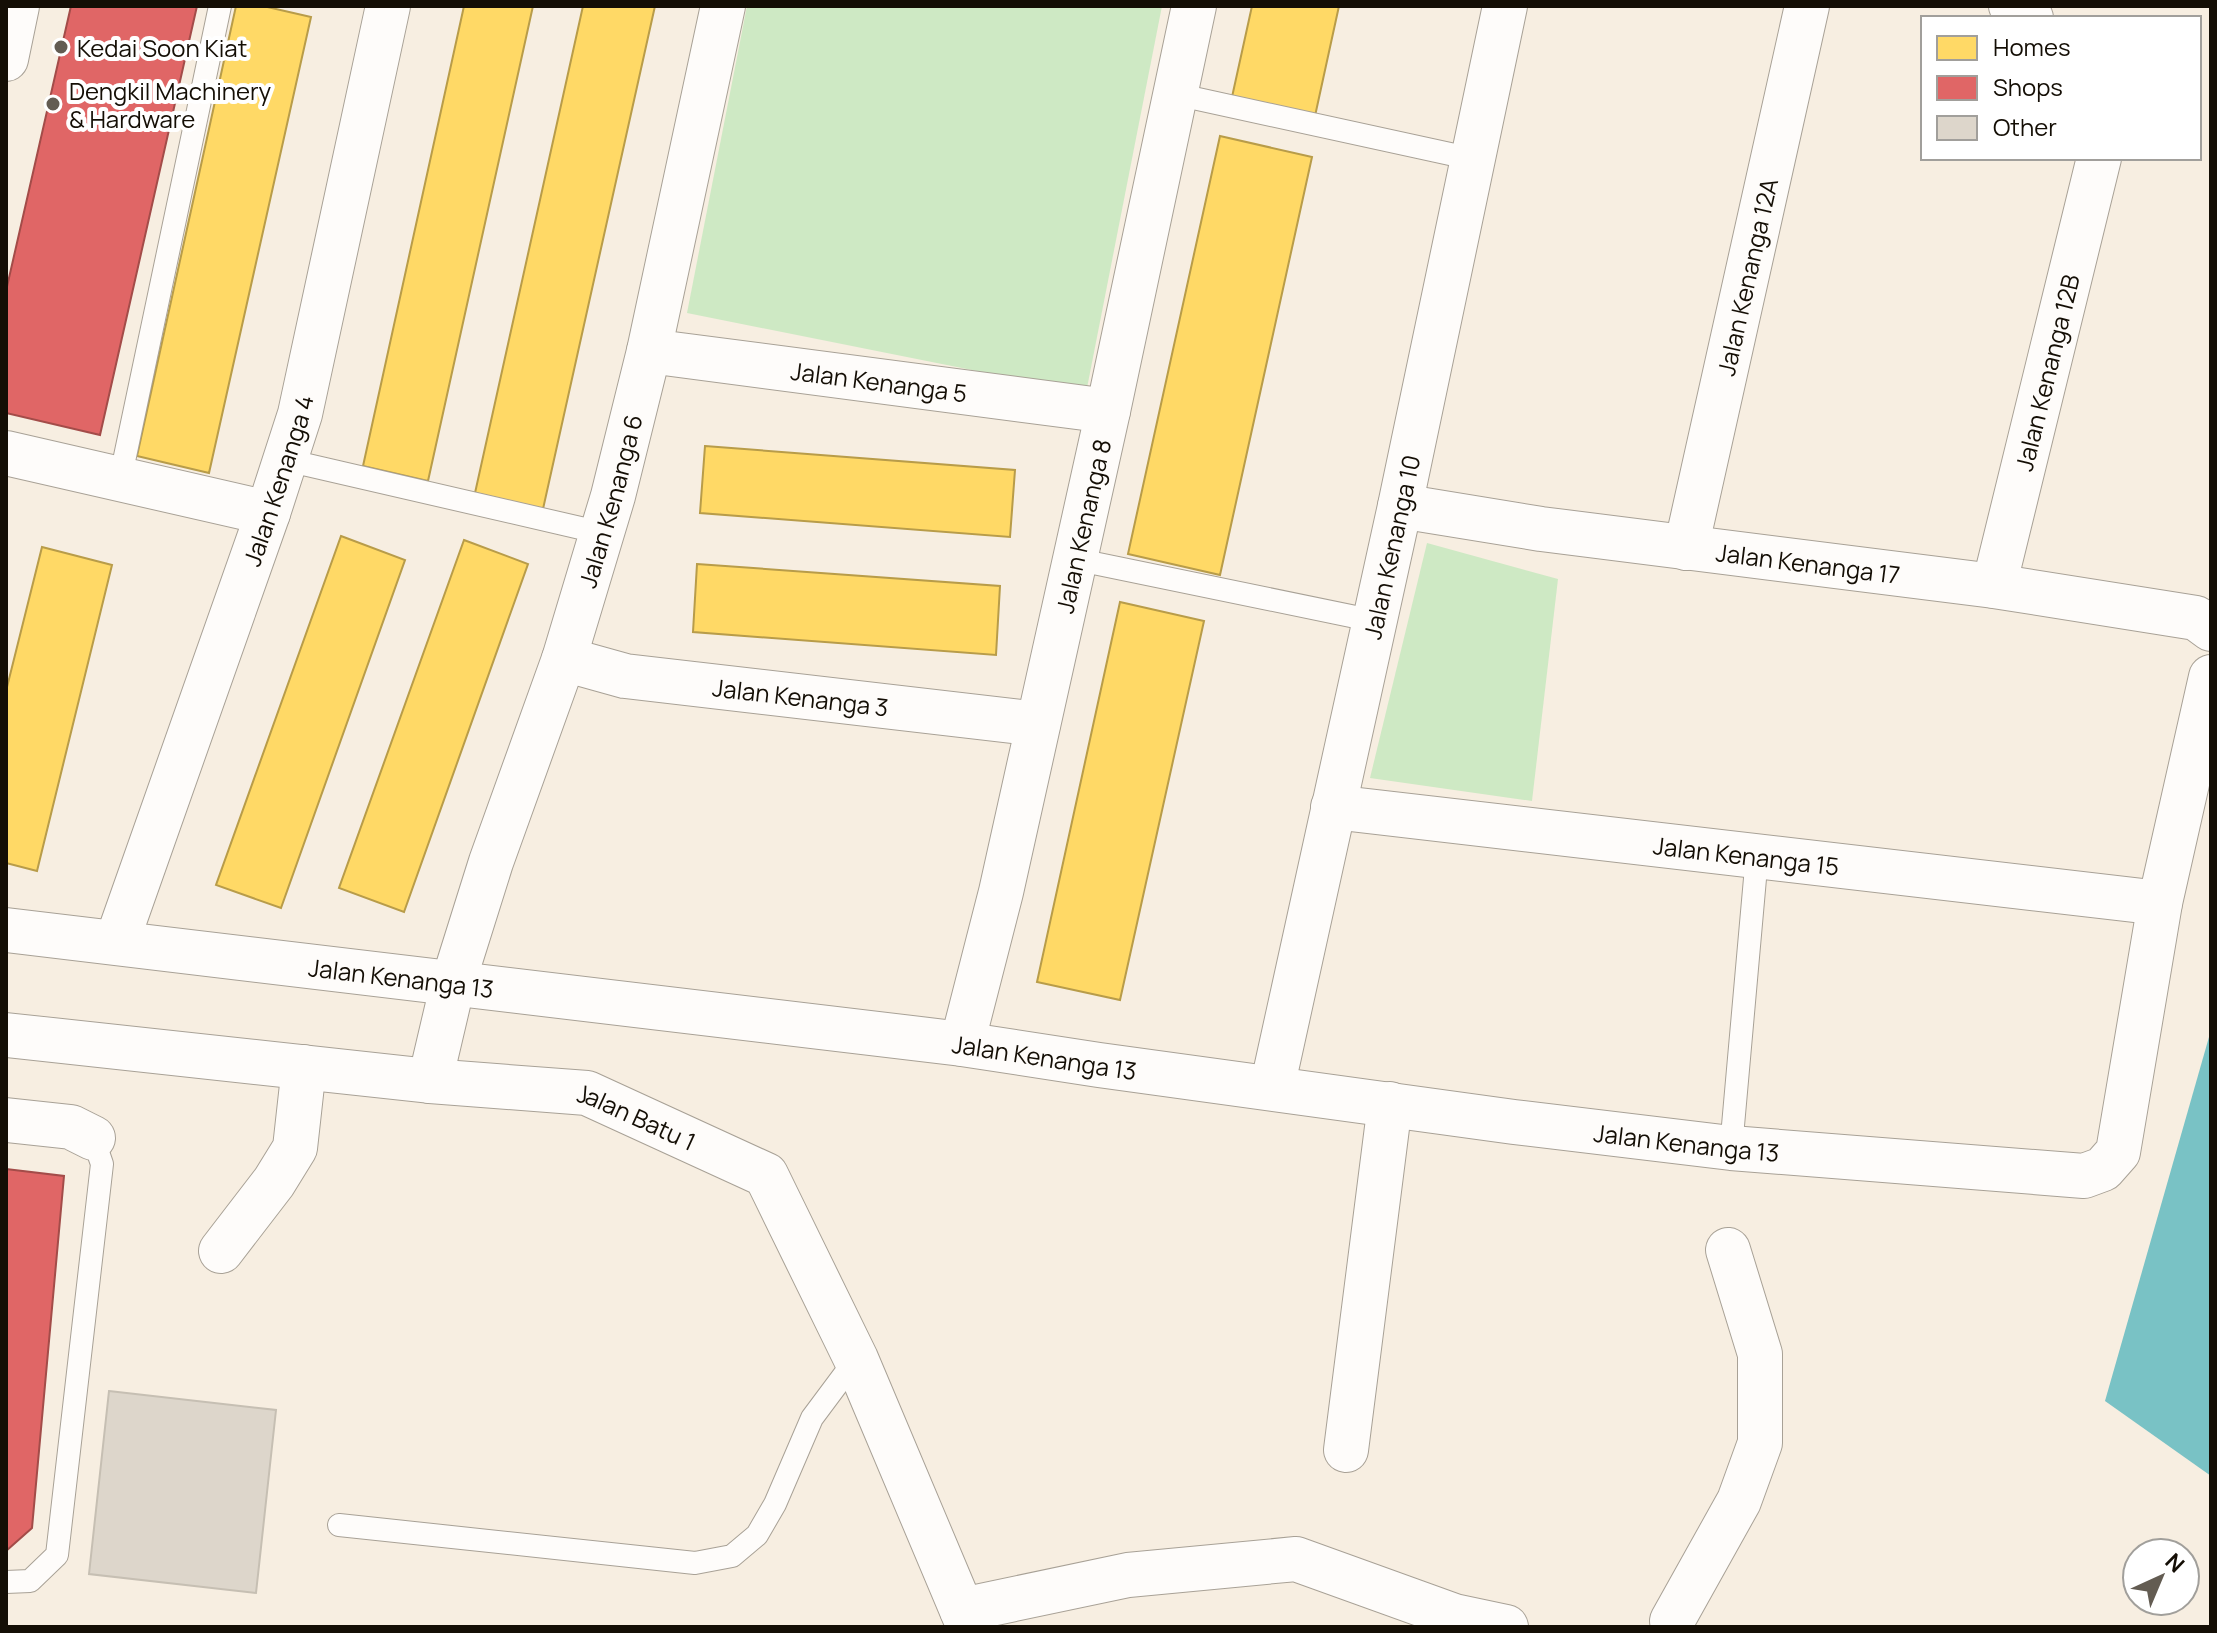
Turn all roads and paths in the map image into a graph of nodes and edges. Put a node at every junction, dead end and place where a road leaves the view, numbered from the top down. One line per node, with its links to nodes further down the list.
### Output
1 (17, 6): 8 (street)
2 (220, 6): 16 (lane)
3 (387, 6): 15 (street, Jalan Kenanga 4)
4 (723, 6): 12 (street, Jalan Kenanga 6)
5 (1194, 6): 9 (street, Jalan Kenanga 8)
6 (1505, 6): 10 (street, Jalan Kenanga 10)
7 (1807, 6): 20 (street, Jalan Kenanga 12A)
8 (6, 59)
9 (1175, 94): 10 (lane); 13 (street, Jalan Kenanga 8)
10 (1473, 159): 17 (street, Jalan Kenanga 10)
11 (2099, 160): 22 (street, Jalan Kenanga 12B)
12 (649, 351): 13 (street, Jalan Kenanga 5); 19 (street, Jalan Kenanga 6)
13 (1108, 411): 21 (street, Jalan Kenanga 8)
14 (6, 453): 16 (street)
15 (286, 460): 18 (street, Jalan Kenanga 4); 19 (lane)
16 (120, 480): 18 (street)
17 (1400, 506): 20 (street, Jalan Kenanga 17); 23 (street, Jalan Kenanga 10)
18 (268, 513): 32 (street, Jalan Kenanga 4)
19 (602, 533): 25 (street, Jalan Kenanga 6)
20 (1686, 548): 22 (street, Jalan Kenanga 17)
21 (1074, 559): 23 (lane); 27 (street, Jalan Kenanga 8)
22 (1994, 586): 24 (street, Jalan Kenanga 17)
23 (1375, 621): 28 (street, Jalan Kenanga 10)
24 (2211, 629)
25 (564, 659): 27 (street, Jalan Kenanga 3); 33 (street, Jalan Kenanga 6)
26 (2211, 677): 30 (street)
27 (1038, 724): 35 (street, Jalan Kenanga 8)
28 (1333, 807): 29 (street, Jalan Kenanga 15); 38 (street, Jalan Kenanga 10)
29 (1757, 856): 30 (street, Jalan Kenanga 15); 42 (lane)
30 (2160, 903): 42 (street, Jalan Kenanga 13)
31 (6, 930): 32 (street, Jalan Kenanga 13)
32 (117, 941): 33 (street, Jalan Kenanga 13)
33 (453, 983): 35 (street, Jalan Kenanga 13); 37 (street, Jalan Kenanga 6)
34 (6, 1035): 36 (street, Jalan Batu 1)
35 (962, 1044): 38 (street, Jalan Kenanga 13)
36 (304, 1067): 37 (street, Jalan Batu 1); 44 (street)
37 (430, 1081): 45 (street, Jalan Batu 1)
38 (1272, 1088): 39 (street, Jalan Kenanga 13)
39 (1390, 1104): 42 (street, Jalan Kenanga 13); 46 (street)
40 (6, 1120): 41 (street)
41 (93, 1138): 48 (lane)
42 (1731, 1148)
43 (1728, 1250): 50 (street)
44 (221, 1251)
45 (856, 1359): 47 (lane); 49 (street, Jalan Batu 1)
46 (1346, 1450)
47 (339, 1525)
48 (6, 1582)
49 (965, 1619): 51 (street)
50 (1671, 1625)
51 (1506, 1627)

